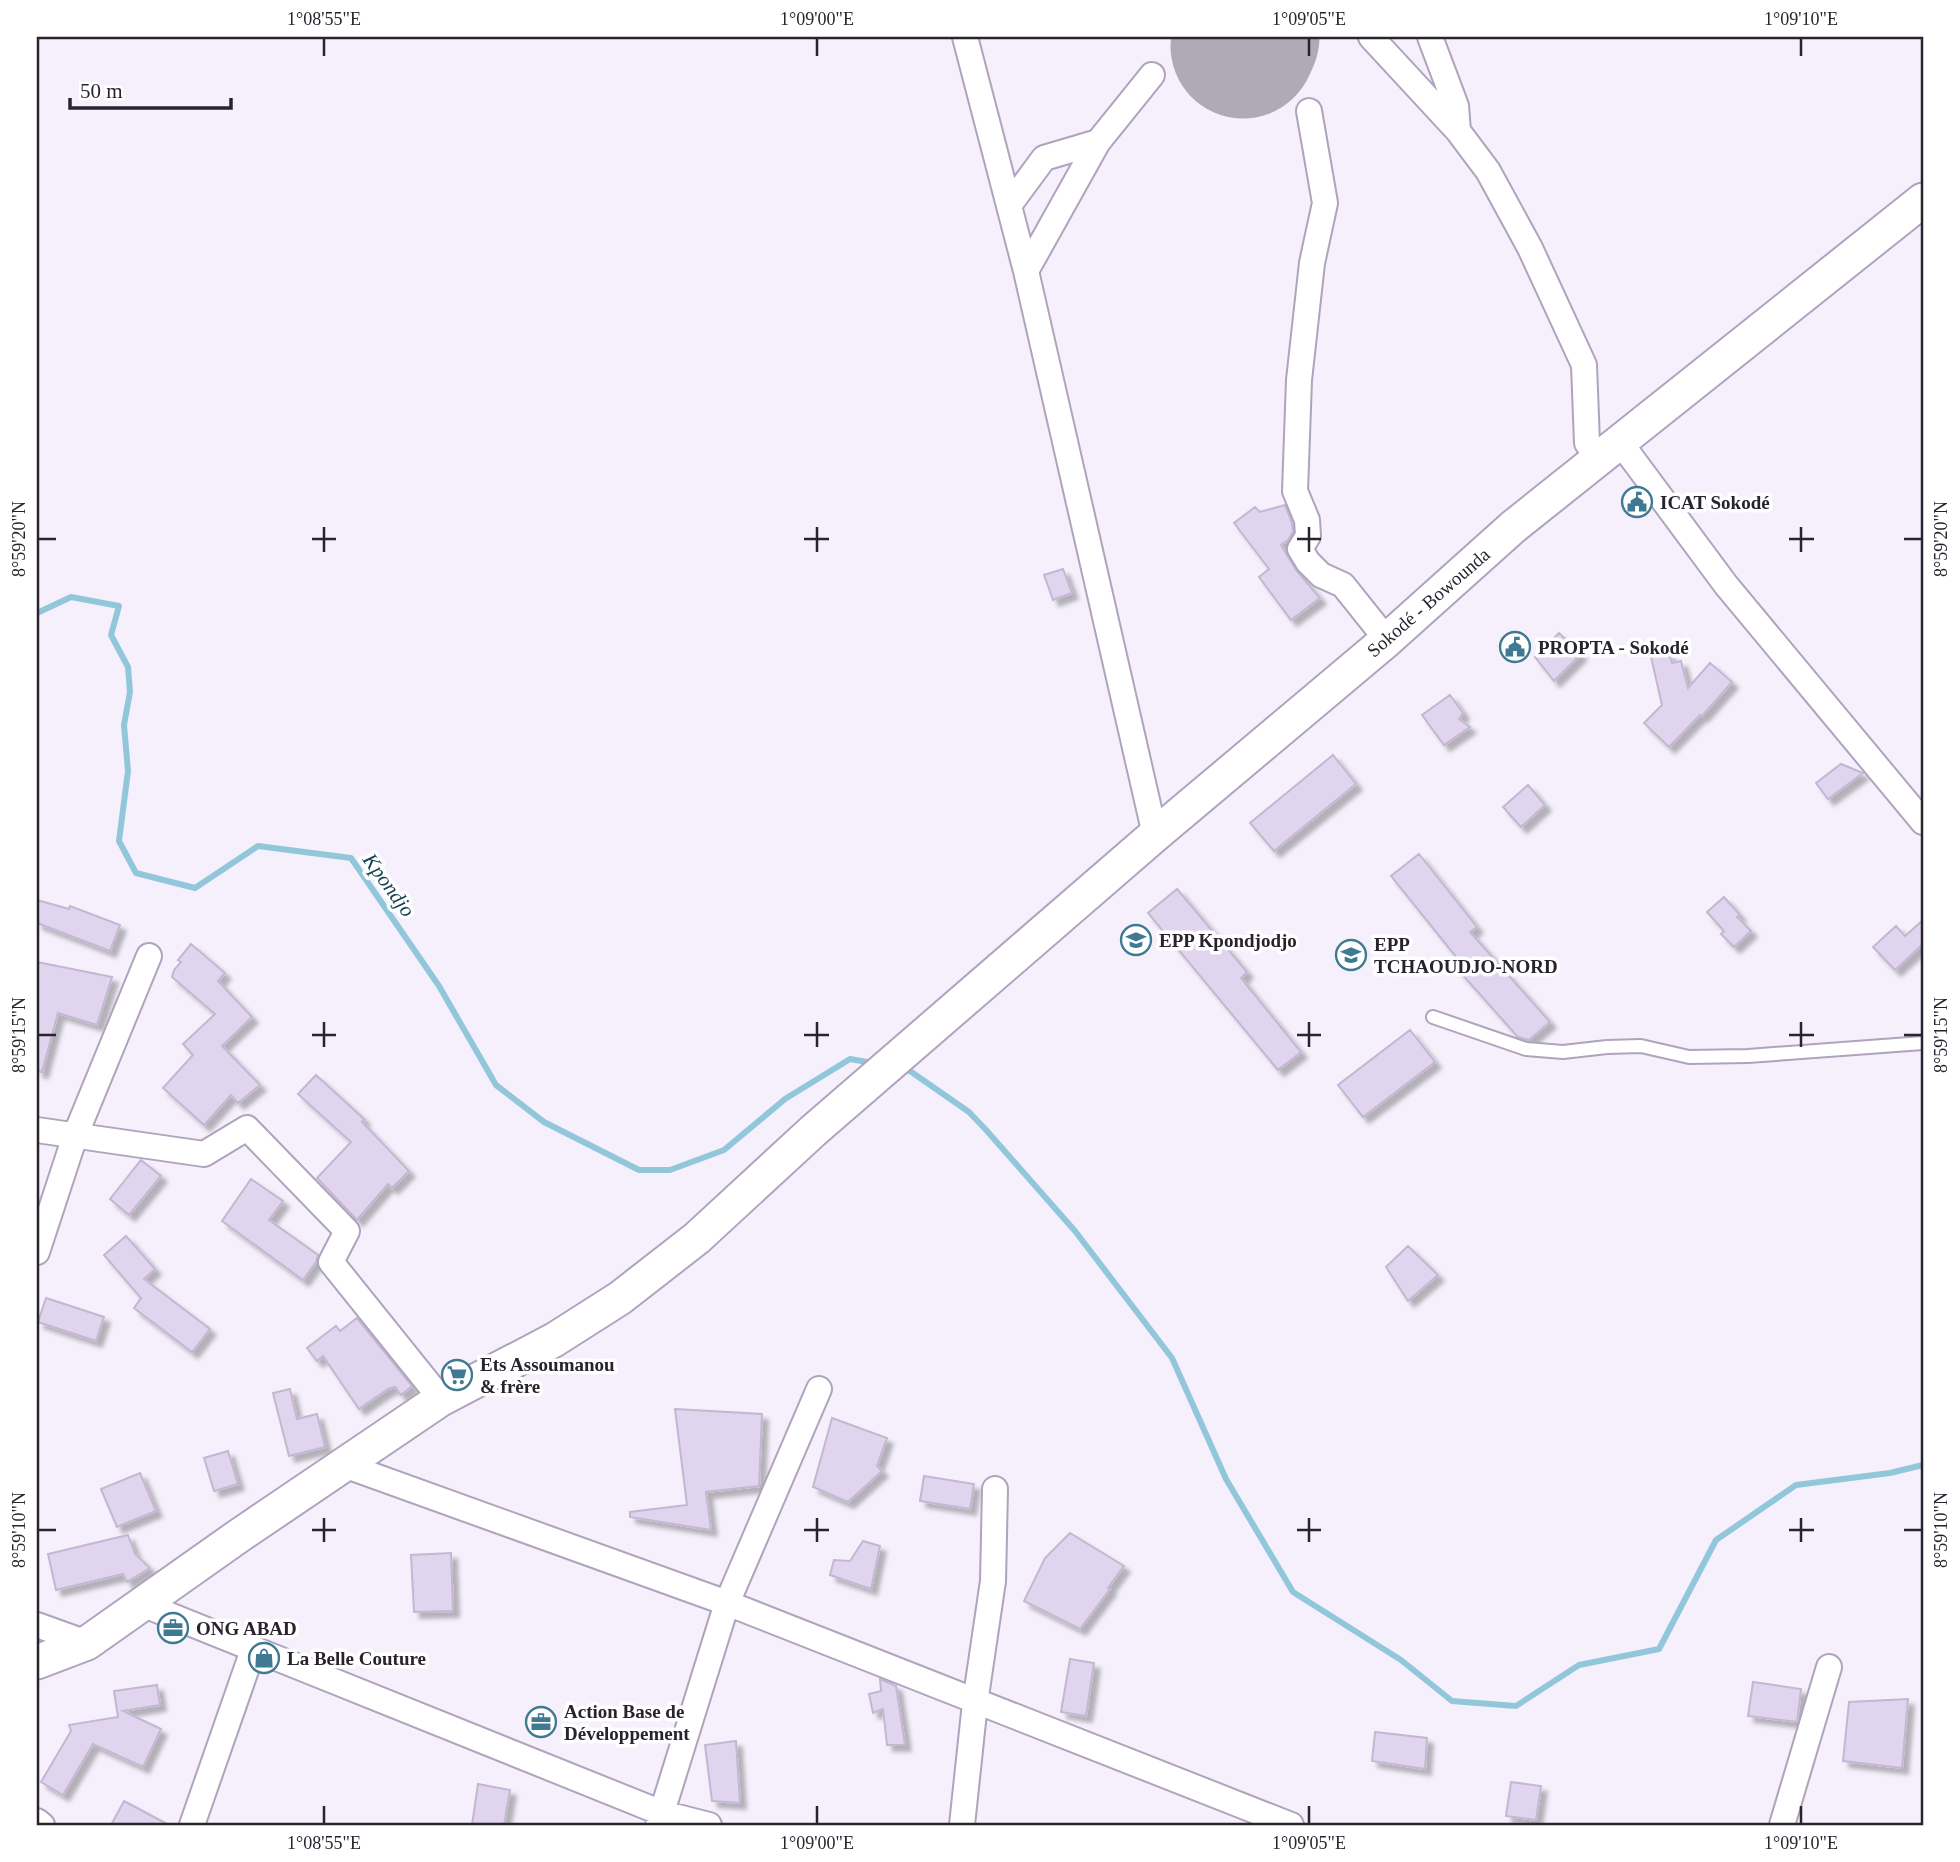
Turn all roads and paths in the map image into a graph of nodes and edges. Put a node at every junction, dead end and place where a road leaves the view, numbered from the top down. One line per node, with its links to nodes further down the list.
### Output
1 (965, 37): 9 (street)
2 (1371, 37): 6 (street)
3 (1430, 37): 6 (street)
4 (1152, 75): 7 (street)
5 (1309, 111): 12 (street)
6 (1458, 131): 11 (street)
7 (1098, 142): 9 (street); 10 (street)
8 (1923, 200): 11 (main road, Sokodé - Bowounda)
9 (1010, 204): 10 (street)
10 (1026, 271): 14 (street)
11 (1609, 451): 12 (main road, Sokodé - Bowounda); 13 (street)
12 (1387, 640): 14 (main road, Sokodé - Bowounda)
13 (1923, 822)
14 (1155, 835): 22 (main road, Sokodé - Bowounda)
15 (149, 956): 19 (street)
16 (1433, 1017): 17 (lane)
17 (1923, 1043)
18 (37, 1130): 19 (street)
19 (75, 1136): 20 (street); 22 (street)
20 (37, 1252)
21 (819, 1389): 25 (street)
22 (441, 1399): 23 (main road, Sokodé - Bowounda)
23 (344, 1465): 25 (street); 26 (main road, Sokodé - Bowounda)
24 (995, 1489): 32 (street)
25 (727, 1603): 32 (street); 33 (street)
26 (142, 1604): 28 (main road, Sokodé - Bowounda); 29 (street)
27 (37, 1625): 28 (street)
28 (87, 1643): 30 (main road, Sokodé - Bowounda)
29 (253, 1650): 33 (street); 36 (street)
30 (37, 1662)
31 (1829, 1667): 40 (street)
32 (975, 1703): 38 (street); 39 (street)
33 (660, 1819): 37 (street)
34 (37, 1821): 35 (street)
35 (42, 1825)
36 (192, 1825)
37 (709, 1825)
38 (962, 1825)
39 (1292, 1825)
40 (1782, 1825)

